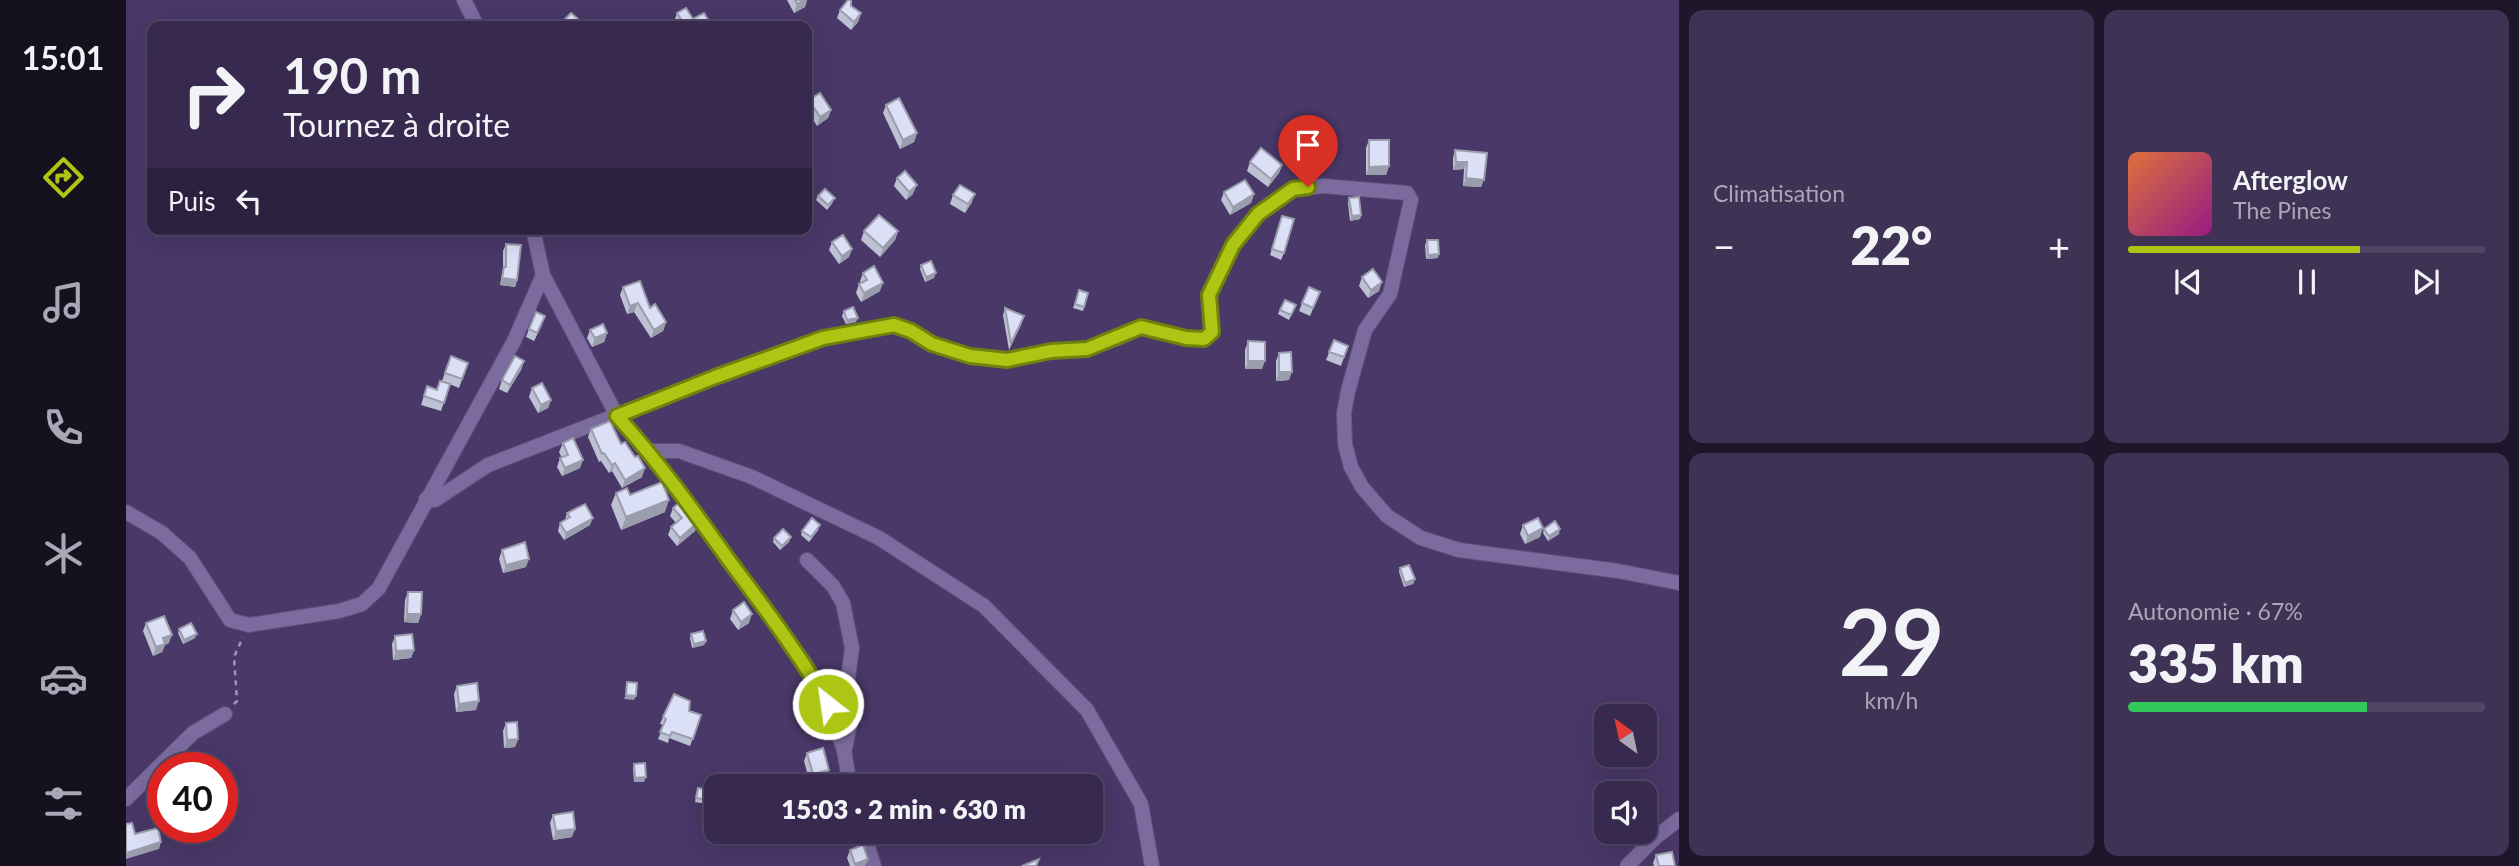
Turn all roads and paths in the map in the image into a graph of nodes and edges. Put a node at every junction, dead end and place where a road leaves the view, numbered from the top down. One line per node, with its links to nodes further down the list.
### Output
1 (464, 0): 2 (street)
2 (474, 21)
3 (534, 235): 4 (street)
4 (542, 275): 5 (street); 7 (street)
5 (617, 416): 6 (street); 7 (street); 10 (street)
6 (648, 451): 13 (street); 19 (street)
7 (426, 499): 11 (street)
8 (126, 512): 11 (street)
9 (807, 560): 13 (street)
10 (1679, 583)
11 (249, 625): 12 (path)
12 (225, 714): 15 (street)
13 (845, 750): 14 (street)
14 (848, 774)
15 (126, 799)
16 (1679, 819): 20 (street)
17 (867, 844): 18 (street)
18 (874, 866)
19 (1152, 866)
20 (1627, 866)

